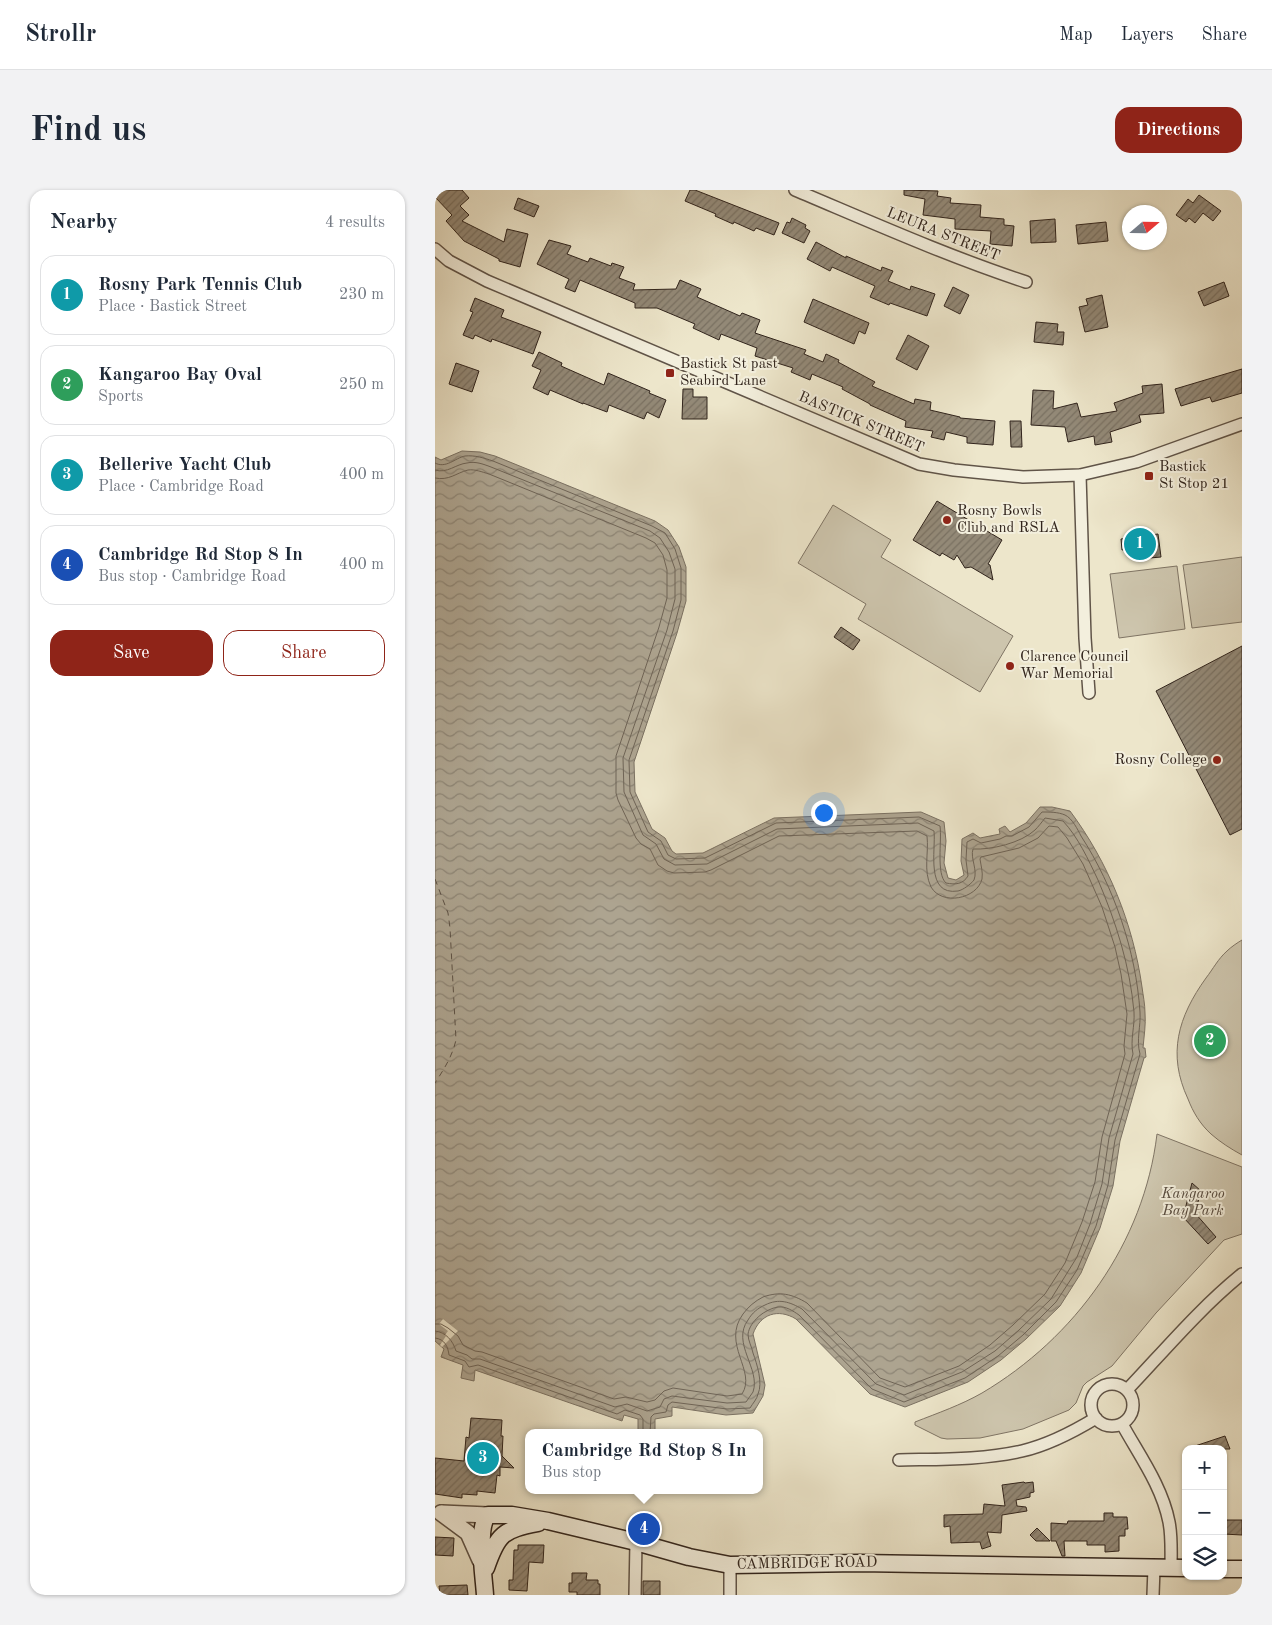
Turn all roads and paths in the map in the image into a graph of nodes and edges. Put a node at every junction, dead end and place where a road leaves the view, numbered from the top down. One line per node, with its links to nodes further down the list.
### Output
1 (795, 190): 3 (street, LEURA STREET)
2 (435, 249): 5 (street, BASTICK STREET)
3 (1026, 282)
4 (1242, 424): 5 (street, BASTICK STREET)
5 (1080, 475): 6 (street)
6 (1089, 693)
7 (1242, 1274): 8 (street)
8 (1127, 1390): 9 (street); 10 (street)
9 (1096, 1418): 10 (street); 11 (street)
10 (1121, 1424): 18 (street)
11 (899, 1460)
12 (438, 1512): 13 (street, CAMBRIDGE ROAD); 21 (street)
13 (488, 1515): 14 (main road, CAMBRIDGE ROAD); 21 (main road)
14 (548, 1521): 15 (main road, CAMBRIDGE ROAD); 21 (main road)
15 (636, 1542): 16 (main road, CAMBRIDGE ROAD); 23 (street)
16 (730, 1565): 17 (main road, CAMBRIDGE ROAD); 24 (street)
17 (1154, 1568): 18 (main road, CAMBRIDGE ROAD); 25 (street)
18 (1179, 1568)
19 (1227, 1569): 20 (main road)
20 (1242, 1569)
21 (484, 1572): 22 (main road)
22 (485, 1595)
23 (635, 1595)
24 (730, 1595)
25 (1153, 1595)

